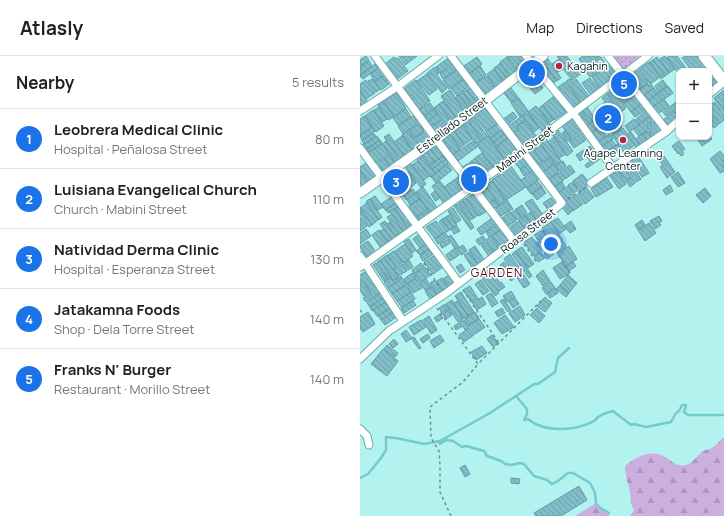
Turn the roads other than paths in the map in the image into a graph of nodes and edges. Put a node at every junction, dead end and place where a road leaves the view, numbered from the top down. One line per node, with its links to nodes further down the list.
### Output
1 (374, 56): 12 (street)
2 (438, 56): 12 (street)
3 (451, 56): 14 (street)
4 (526, 56): 9 (street)
5 (543, 56): 9 (street, Estrellado Street)
6 (608, 56): 10 (street)
7 (648, 56): 10 (street, Mabini Street)
8 (704, 56): 11 (main road)
9 (533, 64): 14 (street, Estrellado Street); 16 (street)
10 (624, 74): 16 (street, Mabini Street); 18 (street)
11 (724, 82): 13 (street)
12 (396, 87): 15 (street); 19 (street)
13 (712, 92)
14 (484, 101): 19 (street, Estrellado Street); 21 (street)
15 (360, 111)
16 (573, 113): 21 (street, Mabini Street); 22 (street)
17 (676, 123): 18 (street)
18 (667, 131): 22 (street)
19 (436, 139): 23 (street, Estrellado Street); 25 (street)
20 (360, 148): 23 (street)
21 (523, 151): 25 (street, Mabini Street); 28 (street, Roasa Street)
22 (613, 168): 24 (street)
23 (382, 177): 26 (street, Estrellado Street); 27 (street)
24 (592, 183)
25 (473, 187): 27 (street, Mabini Street); 28 (street)
26 (360, 193)
27 (417, 226): 30 (street, Mabini Street); 31 (street)
28 (517, 239): 31 (street, Roasa Street)
29 (360, 256): 30 (street)
30 (363, 265): 32 (street)
31 (459, 283): 32 (street, Roasa Street)
32 (403, 321): 33 (street, Roasa Street)
33 (360, 359)
34 (360, 429): 35 (street)
35 (369, 445)

